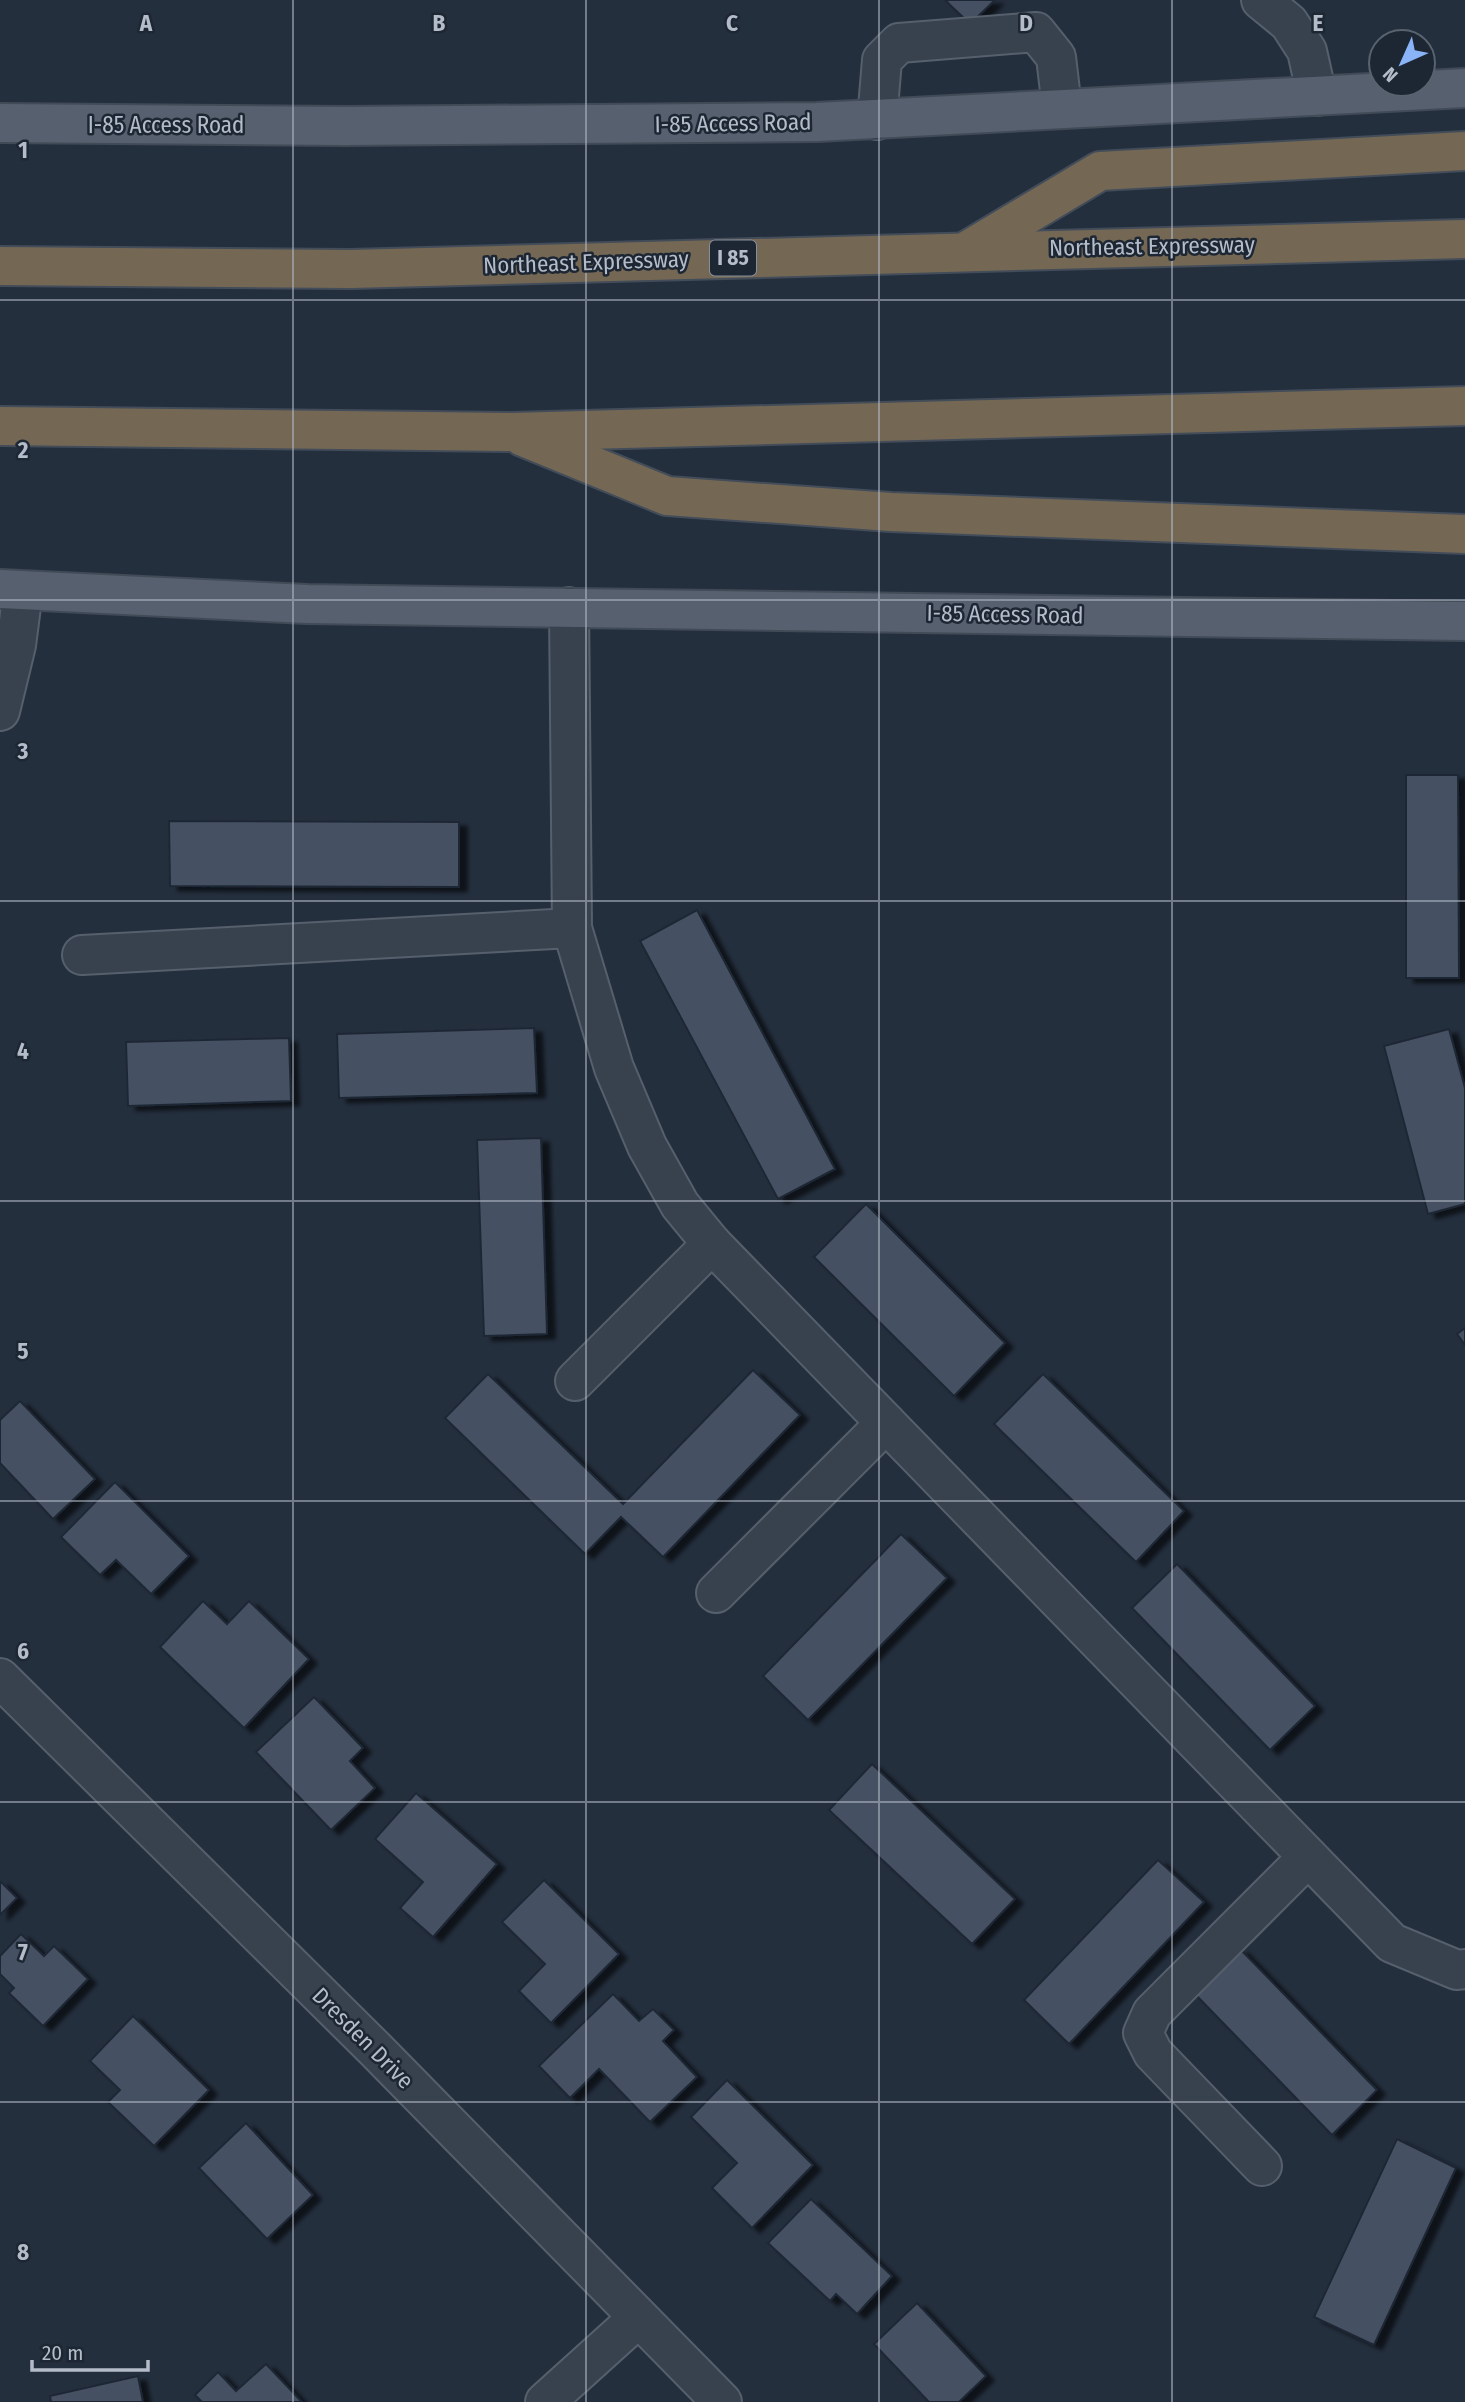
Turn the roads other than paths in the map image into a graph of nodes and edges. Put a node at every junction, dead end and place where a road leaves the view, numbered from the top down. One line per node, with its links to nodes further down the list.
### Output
1 (1261, 0): 3 (street)
2 (1465, 88): 3 (main road, I-85 Access Road)
3 (1317, 96): 4 (main road, I-85 Access Road)
4 (1062, 108): 5 (main road, I-85 Access Road); 5 (street)
5 (877, 120): 6 (main road, I-85 Access Road)
6 (0, 123)
7 (1465, 151): 9 (highway)
8 (1465, 239): 9 (highway, Northeast Expressway / I 85)
9 (966, 251): 10 (highway, Northeast Expressway / I 85)
10 (0, 266)
11 (1465, 406): 13 (highway)
12 (0, 426): 13 (highway)
13 (512, 432): 14 (highway)
14 (1465, 534)
15 (11, 590): 16 (main road, I-85 Access Road); 18 (street)
16 (569, 607): 17 (main road, I-85 Access Road); 19 (street)
17 (1465, 621)
18 (0, 711)
19 (572, 928): 20 (street); 21 (street)
20 (82, 955)
21 (712, 1244): 22 (street); 23 (street)
22 (575, 1381)
23 (886, 1423): 24 (street); 26 (street)
24 (716, 1593)
25 (0, 1678): 29 (street, Dresden Drive)
26 (1308, 1857): 27 (street); 28 (street)
27 (1465, 1969)
28 (1262, 2166)
29 (638, 2318): 30 (street); 31 (street, Dresden Drive)
30 (545, 2402)
31 (722, 2402)

